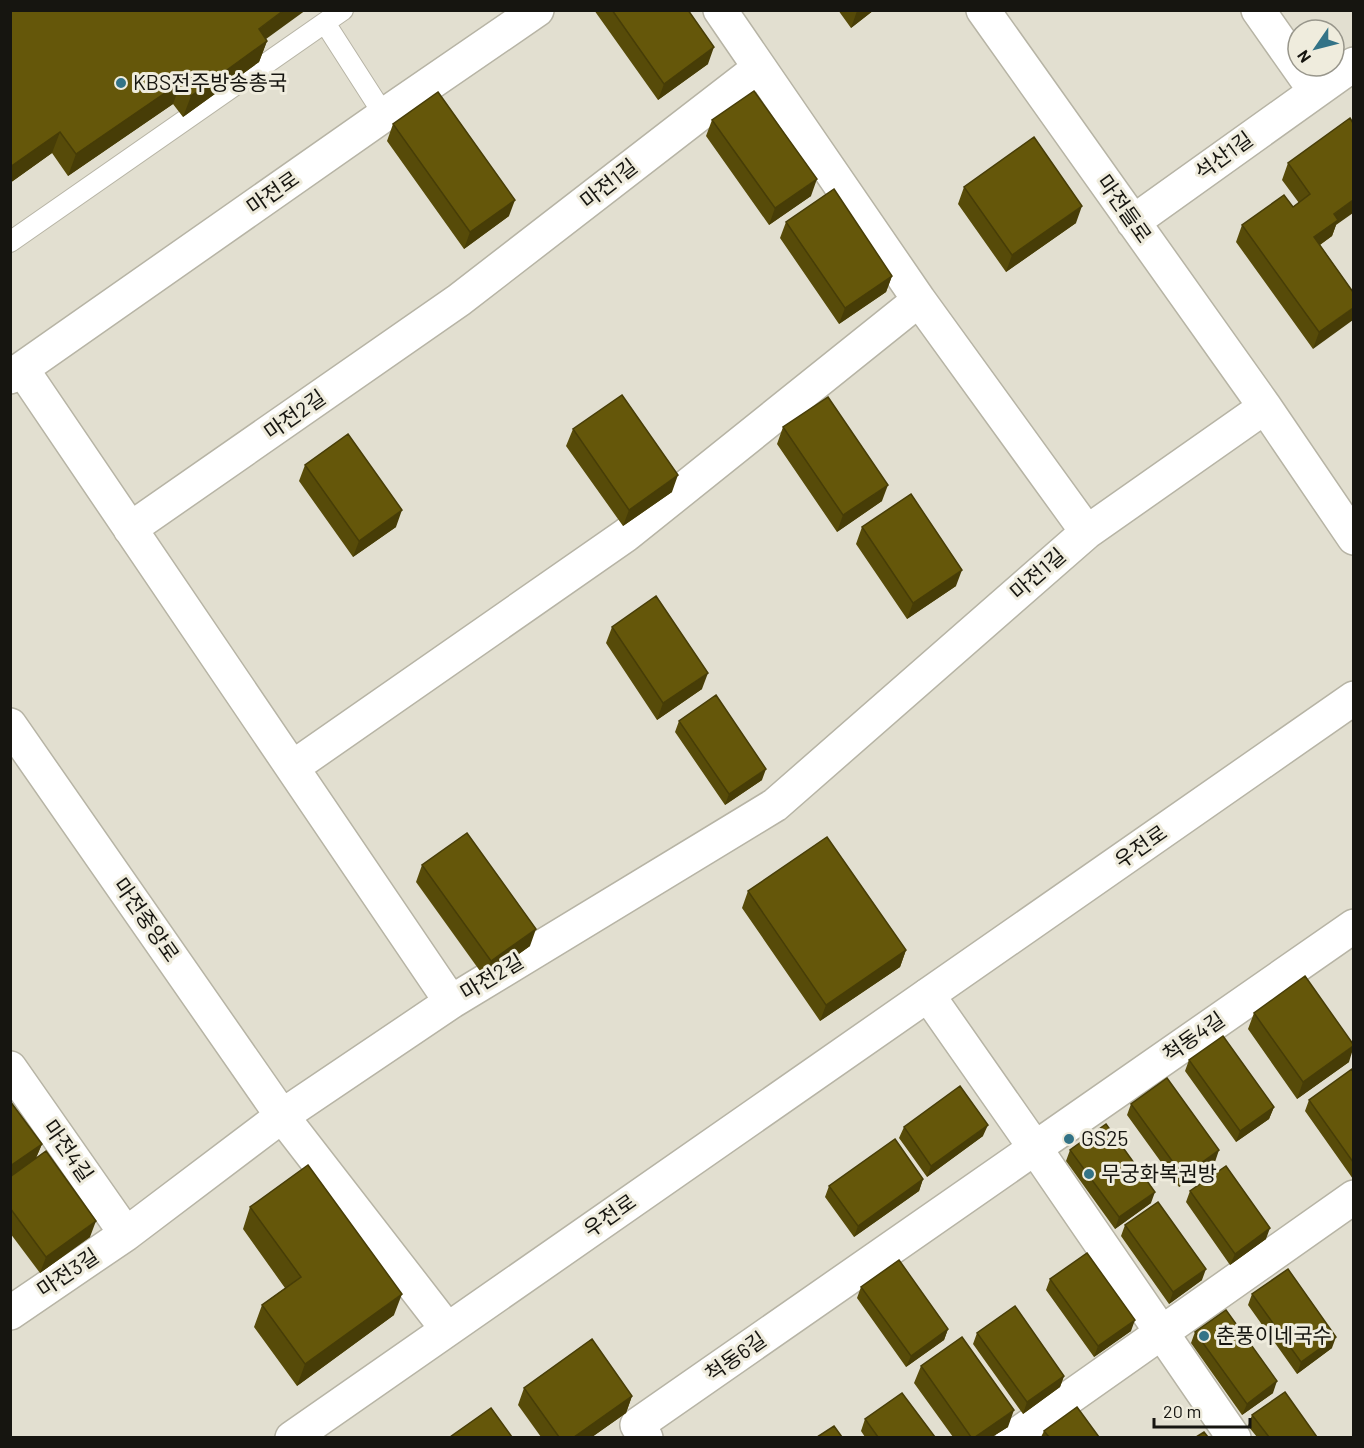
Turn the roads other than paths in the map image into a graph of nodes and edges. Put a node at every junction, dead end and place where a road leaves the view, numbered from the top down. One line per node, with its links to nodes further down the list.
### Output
1 (343, 10): 6 (lane)
2 (537, 10): 10 (street, 마전로)
3 (720, 10): 8 (street)
4 (983, 10): 11 (street, 마전들로)
5 (1258, 10): 9 (street)
6 (326, 23): 10 (lane); 12 (lane)
7 (1353, 64): 9 (street, 석산1길)
8 (759, 68): 13 (street, 마전1길); 14 (street)
9 (1316, 91): 11 (street, 석산1길)
10 (384, 115): 15 (street, 마전로)
11 (1133, 222): 16 (street, 마전들로)
12 (10, 242)
13 (459, 300): 17 (street, 마전2길)
14 (919, 300): 18 (street); 22 (street)
15 (16, 373): 17 (street, 마전2길)
16 (1265, 407): 18 (street); 19 (street, 마전들로)
17 (130, 529): 22 (street, 마전2길)
18 (1087, 532): 23 (street, 마전1길)
19 (1353, 538)
20 (1353, 698): 25 (street, 우전로)
21 (10, 725): 28 (street, 마전중앙로)
22 (293, 767): 26 (street, 마전2길)
23 (775, 805): 26 (street, 마전2길)
24 (1353, 926): 29 (street, 척동4길)
25 (928, 995): 29 (street); 34 (street, 우전로)
26 (451, 1002): 28 (street)
27 (10, 1068): 31 (street, 마전4길)
28 (282, 1116): 31 (street); 34 (street, 마전중앙로)
29 (1035, 1148): 32 (street, 척동4길); 35 (street)
30 (1352, 1198): 35 (street)
31 (126, 1234): 33 (street, 마전3길)
32 (847, 1279): 37 (street, 척동6길)
33 (10, 1313)
34 (447, 1329): 36 (street, 우전로)
35 (1162, 1332): 38 (street); 39 (street)
36 (292, 1437)
37 (646, 1437)
38 (1012, 1437)
39 (1234, 1437)

